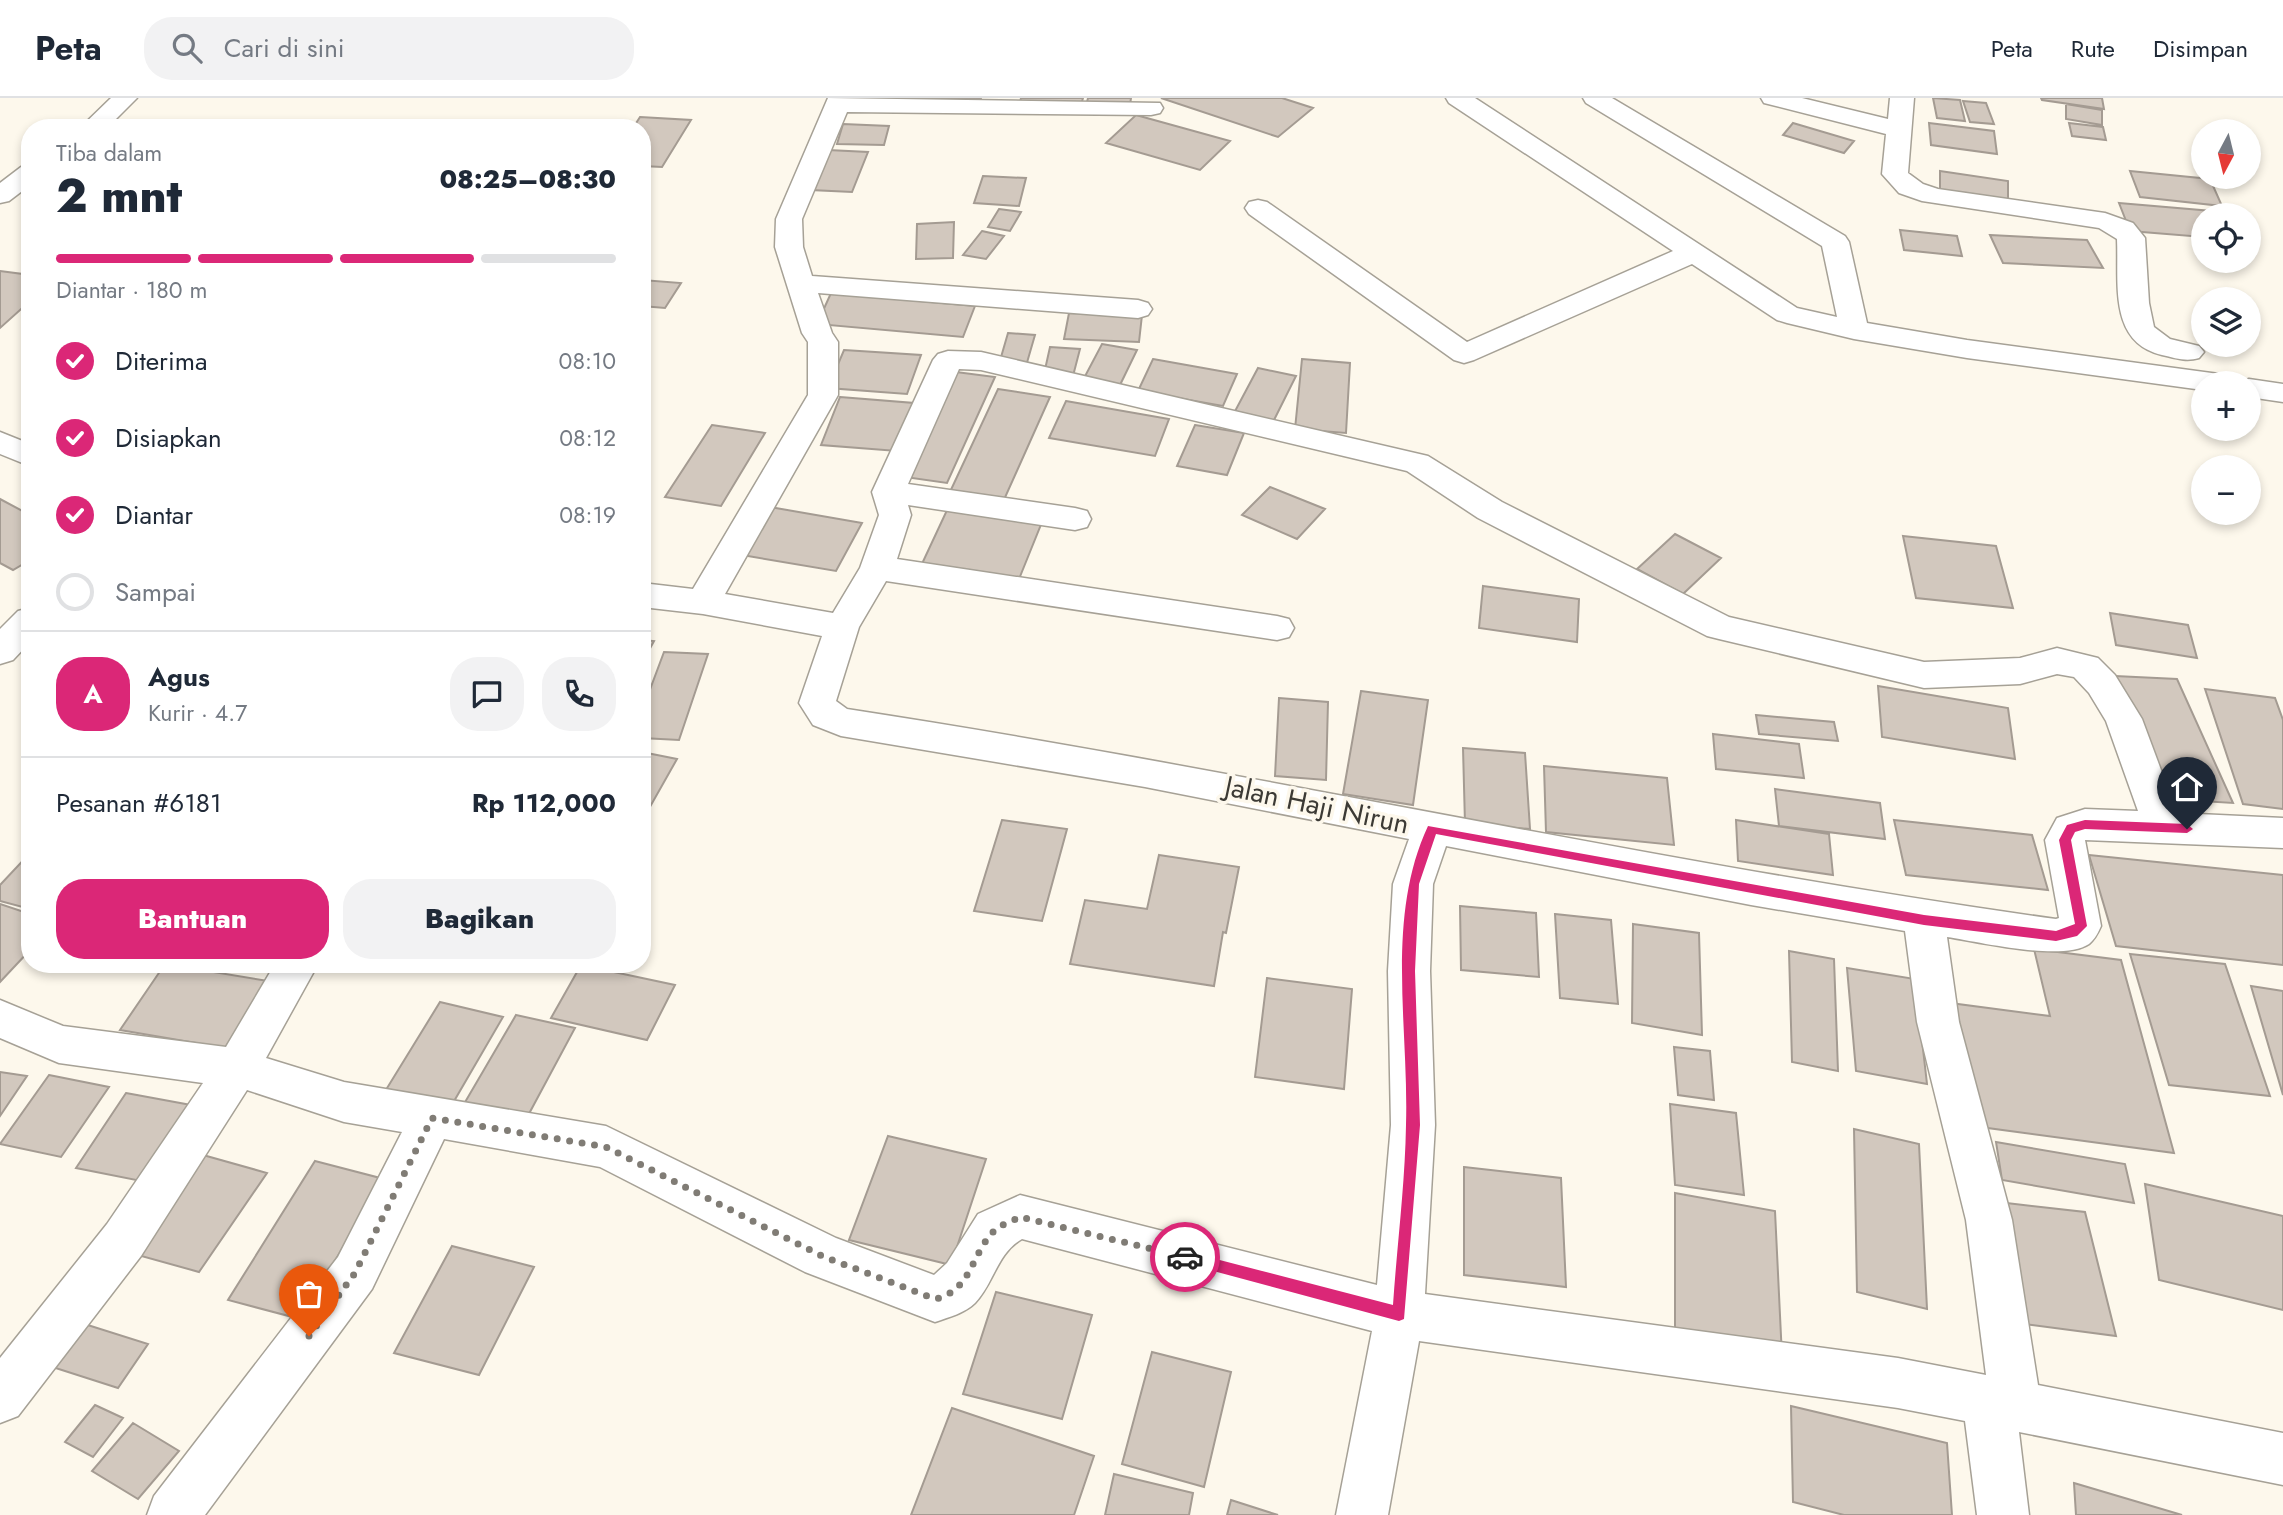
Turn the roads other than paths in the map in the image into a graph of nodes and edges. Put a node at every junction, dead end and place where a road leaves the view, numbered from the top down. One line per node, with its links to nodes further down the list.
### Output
1 (125, 98): 9 (street)
2 (1458, 98): 14 (street)
3 (1595, 98): 17 (street)
4 (1773, 98): 10 (street)
5 (1902, 98): 10 (street)
6 (838, 101): 7 (street); 15 (street)
7 (1004, 103): 8 (street)
8 (1151, 108)
9 (102, 119)
10 (1900, 130): 18 (street)
11 (21, 180): 12 (street)
12 (0, 195)
13 (1258, 208): 14 (street)
14 (1692, 253): 17 (street)
15 (803, 284): 16 (street); 28 (street)
16 (1138, 309)
17 (1854, 330): 19 (street)
18 (2189, 352)
19 (2191, 379)
20 (2261, 390): 21 (street)
21 (2283, 393)
22 (0, 442): 23 (street)
23 (21, 452)
24 (888, 492): 25 (street); 26 (street); 33 (street)
25 (1075, 519)
26 (877, 568): 29 (street); 30 (street)
27 (651, 595): 28 (street)
28 (703, 602): 29 (street)
29 (842, 627): 34 (street, Jalan Haji Nirun)
30 (1277, 628)
31 (21, 629): 32 (street)
32 (0, 651)
33 (2163, 828): 35 (street, Jalan Haji Nirun); 36 (street, Jalan Haji Nirun)
34 (1432, 829): 36 (street, Jalan Haji Nirun); 41 (street)
35 (2283, 833)
36 (1924, 920): 43 (street)
37 (293, 973): 39 (street)
38 (0, 1018): 39 (street)
39 (237, 1068): 40 (street); 42 (street)
40 (432, 1118): 41 (street); 45 (street)
41 (1399, 1314): 43 (street); 46 (street)
42 (0, 1398)
43 (2002, 1405): 44 (street); 47 (street)
44 (2283, 1459)
45 (173, 1515)
46 (1362, 1515)
47 (2003, 1515)

